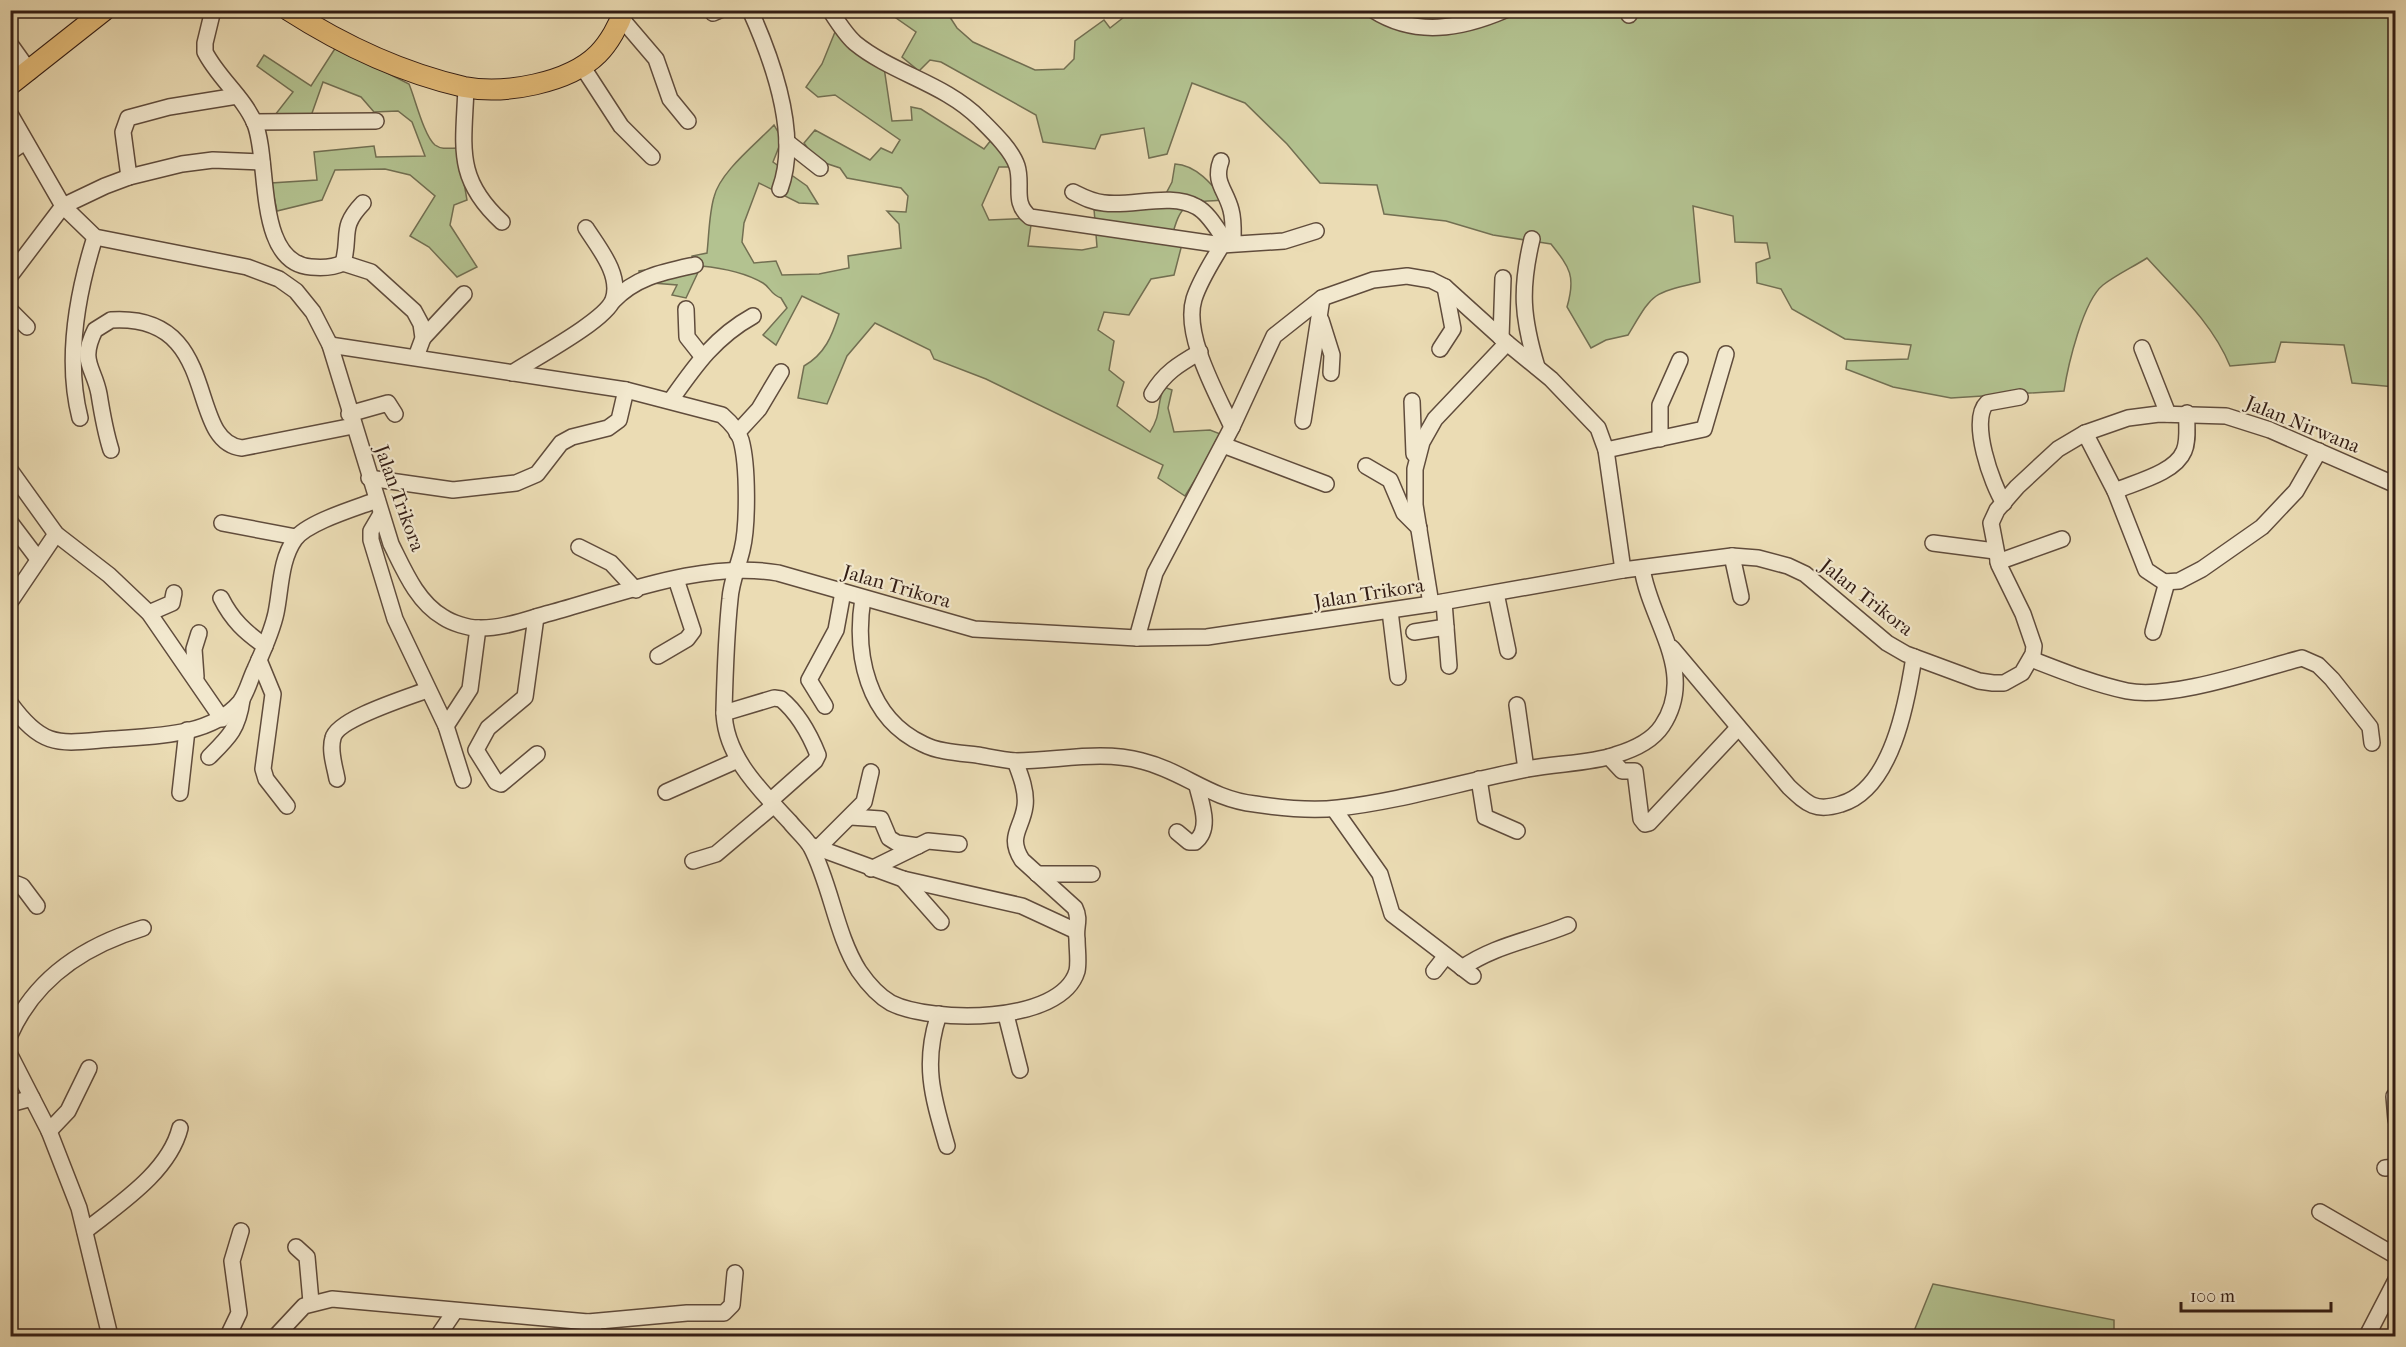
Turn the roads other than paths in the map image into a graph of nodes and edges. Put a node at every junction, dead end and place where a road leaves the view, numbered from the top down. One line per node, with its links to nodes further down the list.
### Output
1 (105, 10): 13 (main road)
2 (288, 10): 15 (main road)
3 (711, 10): 4 (street)
4 (720, 10)
5 (750, 10): 21 (street)
6 (830, 10): 37 (street)
7 (1373, 10): 8 (street)
8 (1505, 10)
9 (214, 11): 16 (street)
10 (622, 14): 12 (main road); 19 (street)
11 (13, 51): 13 (street)
12 (582, 66): 15 (main road); 23 (street)
13 (30, 72): 14 (main road)
14 (10, 85)
15 (466, 87): 32 (street)
16 (237, 96): 20 (street); 27 (street)
17 (10, 114): 22 (street)
18 (376, 121): 20 (street)
19 (688, 121)
20 (254, 122): 25 (street)
21 (787, 142): 26 (street); 28 (street)
22 (15, 146): 31 (street)
23 (652, 157)
24 (1221, 161): 37 (street)
25 (262, 162): 27 (street); 38 (street)
26 (820, 168)
27 (129, 177): 31 (street)
28 (780, 189)
29 (1072, 192): 37 (street)
30 (363, 203): 38 (street)
31 (63, 206): 35 (street); 40 (street)
32 (502, 222)
33 (586, 228): 45 (street)
34 (1316, 231): 37 (street)
35 (94, 237): 53 (street, Jalan Trikora); 73 (street)
36 (1532, 239): 61 (street)
37 (1228, 244): 56 (street)
38 (343, 263): 51 (street)
39 (695, 265): 45 (street)
40 (10, 276)
41 (1503, 278): 52 (street)
42 (1445, 286): 44 (street); 52 (street); 55 (street)
43 (464, 294): 51 (street)
44 (1322, 298): 49 (street); 76 (street)
45 (613, 301): 63 (street)
46 (686, 309): 58 (street)
47 (10, 310): 50 (street)
48 (753, 316): 58 (street)
49 (1321, 320): 64 (street); 75 (street)
50 (27, 327)
51 (423, 338): 59 (street)
52 (1504, 340): 61 (street); 85 (street)
53 (330, 345): 59 (street); 74 (street, Jalan Trikora)
54 (2142, 348): 72 (street)
55 (1440, 349)
56 (1200, 352): 66 (street); 76 (street)
57 (1726, 354): 79 (street)
58 (702, 356): 68 (street)
59 (416, 357): 63 (street)
60 (1680, 360): 79 (street)
61 (1537, 367): 82 (street)
62 (781, 372): 77 (street)
63 (512, 373): 65 (street)
64 (1330, 373)
65 (626, 390): 68 (street); 87 (street)
66 (1152, 394)
67 (2020, 397): 91 (street)
68 (671, 400): 77 (street)
69 (1412, 401): 85 (street)
70 (2187, 413): 72 (street, Jalan Nirwana); 83 (street, Jalan Nirwana); 90 (street)
71 (395, 414): 74 (street)
72 (2168, 414): 78 (street, Jalan Nirwana)
73 (80, 418)
74 (351, 420): 81 (street); 87 (street, Jalan Trikora)
75 (1303, 421)
76 (1233, 427): 80 (street)
77 (738, 433): 105 (street)
78 (2085, 433): 90 (street); 91 (street, Jalan Nirwana)
79 (1660, 439): 82 (street)
80 (1223, 445): 88 (street); 126 (street)
81 (111, 450)
82 (1606, 450): 106 (street)
83 (2319, 451): 89 (street, Jalan Nirwana); 108 (street)
84 (1366, 466): 95 (street)
85 (1415, 469): 95 (street)
86 (10, 470): 96 (street)
87 (369, 478): 92 (street, Jalan Trikora)
88 (1326, 484)
89 (2396, 485)
90 (2115, 491): 108 (street)
91 (2004, 503): 102 (street, Jalan Nirwana)
92 (379, 507): 97 (street); 122 (street, Jalan Trikora); 138 (street)
93 (10, 522): 103 (street)
94 (222, 523): 97 (street)
95 (1419, 528): 117 (street)
96 (56, 534): 103 (street); 119 (street)
97 (296, 537): 129 (street)
98 (2062, 539): 102 (street)
99 (1933, 543): 102 (street)
100 (579, 547): 109 (street)
101 (1732, 556): 104 (street, Jalan Trikora); 113 (street); 131 (street, Jalan Trikora)
102 (1996, 556): 132 (street, Jalan Nirwana)
103 (38, 559): 116 (street)
104 (1642, 568): 106 (street, Jalan Trikora); 127 (street)
105 (736, 569): 107 (street, Jalan Trikora); 110 (street, Jalan Trikora); 143 (street)
106 (1623, 570): 111 (street, Jalan Trikora)
107 (676, 579): 109 (street, Jalan Trikora); 130 (street)
108 (2167, 582): 124 (street)
109 (636, 590): 120 (street, Jalan Trikora)
110 (843, 592): 115 (street, Jalan Trikora); 142 (street)
111 (1496, 592): 117 (street, Jalan Trikora); 128 (street)
112 (174, 593): 119 (street)
113 (1741, 597)
114 (221, 598): 129 (street)
115 (863, 598): 126 (street, Jalan Trikora); 153 (street)
116 (10, 602)
117 (1437, 603): 118 (street, Jalan Trikora); 121 (street)
118 (1390, 611): 126 (street, Jalan Trikora); 134 (street)
119 (149, 613): 136 (street)
120 (536, 617): 122 (street, Jalan Trikora); 149 (street)
121 (1446, 627): 123 (street); 133 (street)
122 (478, 628): 145 (street)
123 (1414, 632)
124 (2153, 632)
125 (200, 633): 136 (street)
126 (1137, 638)
127 (1669, 645): 135 (street); 137 (street)
128 (1508, 651)
129 (262, 653): 139 (street); 163 (street)
130 (658, 656)
131 (1914, 657): 132 (street, Jalan Trikora); 146 (street)
132 (2029, 663): 148 (street)
133 (1449, 666)
134 (1398, 677)
135 (1698, 680): 137 (street); 146 (street)
136 (196, 683): 144 (street)
137 (1676, 686): 151 (street)
138 (427, 690): 145 (street); 156 (street)
139 (242, 700): 144 (street); 150 (street)
140 (10, 703): 147 (street)
141 (1517, 705): 154 (street)
142 (825, 706)
143 (724, 713): 152 (street); 162 (street)
144 (222, 719): 147 (street)
145 (446, 726): 158 (street)
146 (1738, 729): 151 (street)
147 (187, 730): 160 (street)
148 (2372, 743)
149 (537, 754)
150 (208, 757)
151 (1609, 757): 154 (street)
152 (738, 760): 161 (street); 162 (street)
153 (1015, 761): 159 (street); 173 (street)
154 (1526, 769): 157 (street)
155 (871, 772): 165 (street)
156 (337, 779)
157 (1479, 779): 164 (street); 166 (street)
158 (463, 780)
159 (1197, 786): 164 (street); 167 (street)
160 (180, 792)
161 (666, 792)
162 (772, 803): 170 (street); 171 (street)
163 (286, 806)
164 (1334, 808): 182 (street)
165 (851, 817): 169 (street); 170 (street)
166 (1517, 831)
167 (1177, 832)
168 (959, 844): 169 (street)
169 (918, 846): 172 (street)
170 (814, 847): 172 (street); 184 (street)
171 (693, 861)
172 (871, 869): 175 (street)
173 (1036, 874): 174 (street); 181 (street)
174 (1092, 874)
175 (903, 879): 178 (street); 181 (street)
176 (10, 887): 177 (street)
177 (37, 906)
178 (941, 922)
179 (1568, 925): 182 (street)
180 (142, 928): 186 (street)
181 (1076, 931): 185 (street)
182 (1445, 957): 183 (street)
183 (1434, 970)
184 (939, 1014): 185 (street); 196 (street)
185 (1006, 1015): 189 (street)
186 (10, 1035)
187 (10, 1055): 191 (street)
188 (90, 1068): 195 (street)
189 (1020, 1070)
190 (2394, 1096): 193 (street)
191 (32, 1098): 192 (street); 195 (street)
192 (10, 1104)
193 (2396, 1120)
194 (180, 1128): 199 (street)
195 (49, 1131): 199 (street)
196 (947, 1146)
197 (2320, 1212): 201 (street)
198 (241, 1231): 208 (street)
199 (85, 1232): 207 (street)
200 (296, 1246): 204 (street)
201 (2396, 1256)
202 (735, 1272): 206 (street)
203 (2396, 1280): 212 (street)
204 (311, 1302): 205 (street); 209 (street)
205 (455, 1311): 206 (street); 210 (street)
206 (588, 1322): 211 (street)
207 (109, 1336)
208 (228, 1336)
209 (276, 1336)
210 (438, 1336)
211 (597, 1336)
212 (2367, 1336)

